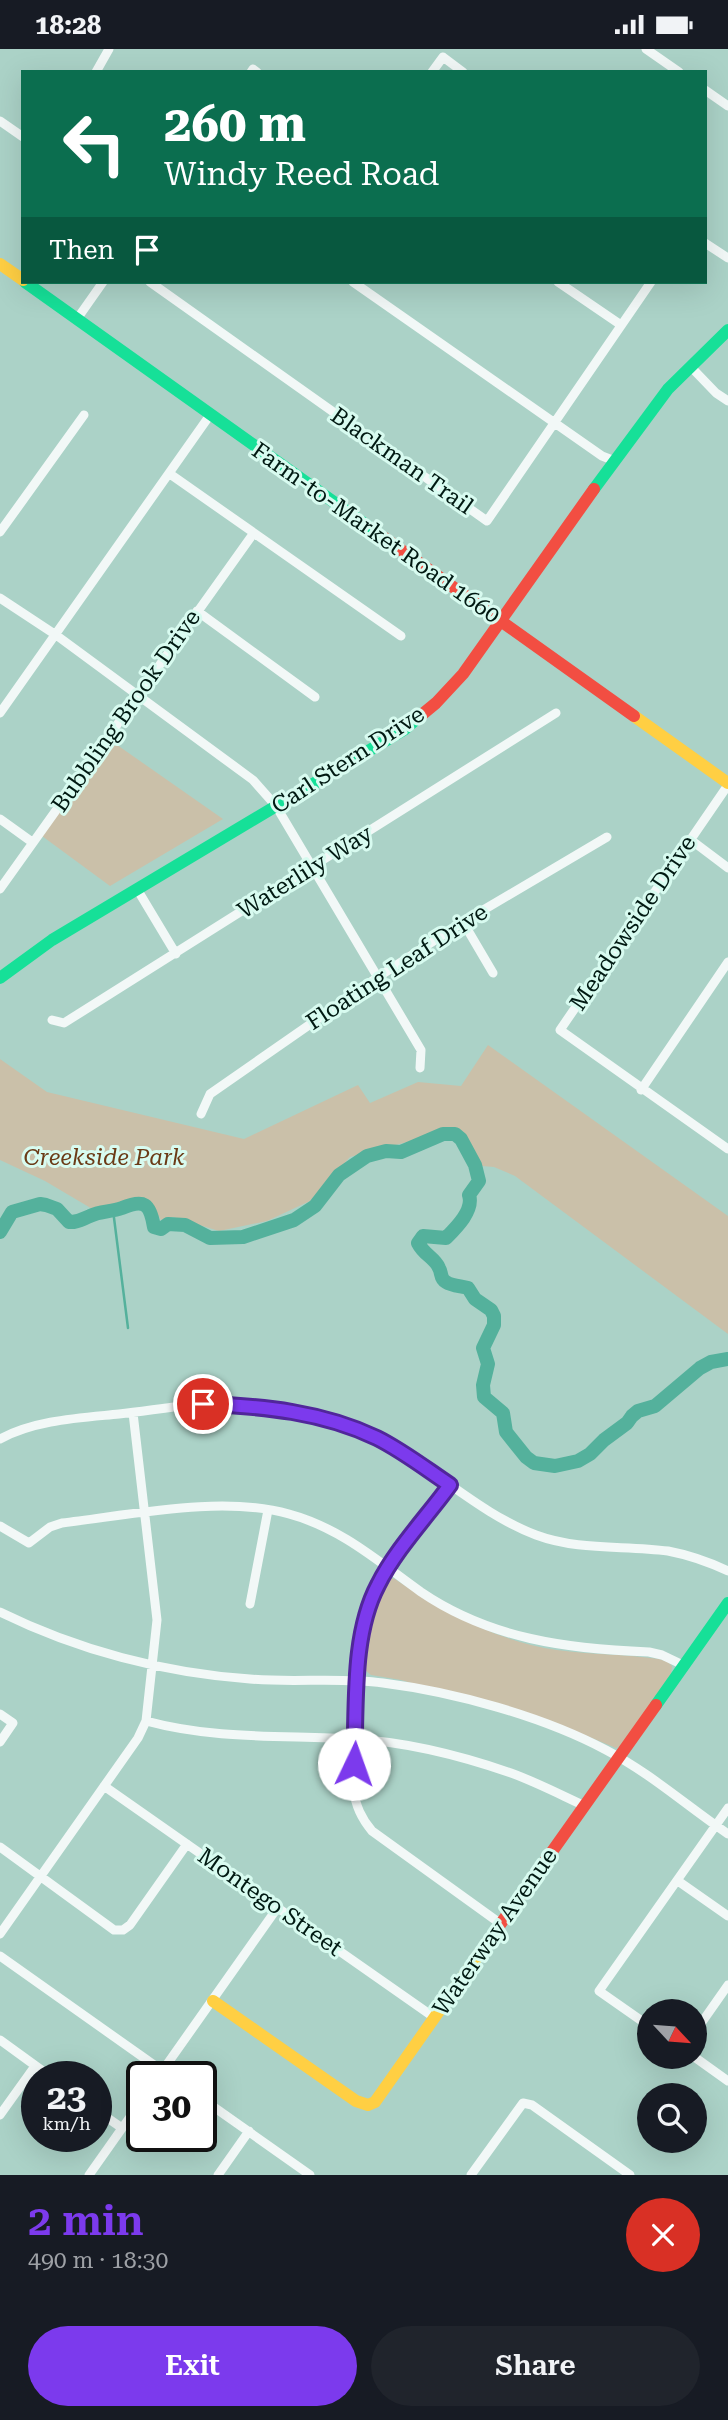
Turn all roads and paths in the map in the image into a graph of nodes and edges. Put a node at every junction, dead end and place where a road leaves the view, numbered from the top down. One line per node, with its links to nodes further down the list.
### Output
1 (109, 49): 3 (street)
2 (646, 49): 6 (street)
3 (97, 70)
4 (433, 70): 5 (street)
5 (460, 70)
6 (676, 70)
7 (707, 91): 8 (street)
8 (728, 106)
9 (0, 121): 10 (street)
10 (21, 136)
11 (707, 244): 12 (street)
12 (728, 258)
13 (0, 264): 14 (street, Farm-to-Market Road 1660)
14 (21, 279)
15 (28, 284): 21 (street, Farm-to-Market Road 1660)
16 (102, 284): 21 (street)
17 (153, 284): 28 (street, Blackman Trail)
18 (356, 284): 28 (street)
19 (561, 284): 22 (street)
20 (650, 284): 22 (street, Blackman Trail)
21 (77, 319): 27 (street, Farm-to-Market Road 1660)
22 (621, 325): 28 (street, Blackman Trail)
23 (728, 330): 24 (street, Carl Stern Drive)
24 (690, 366): 25 (street); 29 (street, Carl Stern Drive)
25 (728, 401)
26 (84, 415): 31 (street)
27 (210, 415): 30 (street); 35 (street, Farm-to-Market Road 1660)
28 (554, 421): 29 (street)
29 (615, 461): 35 (street, Carl Stern Drive)
30 (170, 474): 32 (street); 36 (street)
31 (0, 532)
32 (253, 534): 34 (street, Bubbling Brook Drive); 37 (street)
33 (0, 599): 36 (street)
34 (197, 611): 38 (street, Bubbling Brook Drive); 39 (street)
35 (501, 621): 42 (street, Farm-to-Market Road 1660); 43 (street, Carl Stern Drive)
36 (56, 635): 38 (street); 40 (street)
37 (401, 636)
38 (137, 695): 43 (street); 47 (street, Bubbling Brook Drive)
39 (315, 697)
40 (0, 713)
41 (556, 713): 48 (street, Waterlily Way)
42 (728, 784): 46 (street, Meadowside Drive)
43 (276, 806): 48 (street); 51 (street, Carl Stern Drive)
44 (0, 819): 47 (street)
45 (607, 837): 52 (street, Floating Leaf Drive)
46 (691, 840): 49 (street); 60 (street, Meadowside Drive)
47 (32, 842): 50 (street, Bubbling Brook Drive)
48 (313, 866): 53 (street, Waterlily Way); 56 (street)
49 (728, 868)
50 (0, 889)
51 (137, 889): 53 (street); 57 (street, Carl Stern Drive)
52 (463, 922): 55 (street); 56 (street, Floating Leaf Drive)
53 (176, 954): 58 (street, Waterlily Way)
54 (728, 962): 60 (street)
55 (493, 973)
56 (378, 977): 59 (street); 61 (street, Floating Leaf Drive)
57 (0, 978)
58 (52, 1020)
59 (420, 1068)
60 (641, 1090): 62 (street, Meadowside Drive)
61 (201, 1114)
62 (727, 1145)
63 (133, 1413): 64 (street); 65 (street); 67 (street)
64 (0, 1439)
65 (450, 1485): 69 (street); 70 (street)
66 (268, 1510): 67 (street); 69 (street); 72 (street)
67 (145, 1513): 68 (street); 74 (street)
68 (0, 1526)
69 (389, 1567): 75 (street); 76 (street)
70 (728, 1571)
71 (728, 1603): 75 (street, Waterway Avenue)
72 (250, 1604)
73 (0, 1612): 74 (street)
74 (152, 1664): 76 (street); 78 (street)
75 (683, 1665): 81 (street, Waterway Avenue)
76 (358, 1680): 79 (street); 81 (street)
77 (0, 1714): 80 (street)
78 (146, 1721): 79 (street); 82 (street)
79 (356, 1739): 83 (street); 93 (street)
80 (0, 1742)
81 (619, 1758): 83 (street, Waterway Avenue); 85 (street)
82 (104, 1786): 87 (street, Montego Street); 89 (street)
83 (585, 1806): 93 (street, Waterway Avenue)
84 (728, 1808): 85 (street)
85 (715, 1826): 86 (street); 90 (street)
86 (728, 1835)
87 (187, 1844): 89 (street); 91 (street, Montego Street)
88 (0, 1847): 89 (street)
89 (41, 1877): 94 (street)
90 (678, 1881): 92 (street); 100 (street)
91 (278, 1907): 97 (street); 99 (street, Montego Street)
92 (728, 1916)
93 (501, 1924): 99 (street, Waterway Avenue)
94 (0, 1934)
95 (0, 1956): 103 (street)
96 (728, 1985): 98 (street)
97 (213, 2000): 99 (street, Waterway Avenue); 104 (street)
98 (707, 2015)
99 (435, 2018)
100 (637, 2018)
101 (0, 2040): 102 (street)
102 (28, 2061)
103 (142, 2061)
104 (169, 2061)
105 (707, 2066): 106 (street)
106 (728, 2081)
107 (21, 2086): 109 (street)
108 (217, 2109): 113 (street)
109 (0, 2115)
110 (112, 2121): 112 (street)
111 (126, 2122): 112 (street)
112 (122, 2128): 114 (street)
113 (249, 2131): 115 (street); 116 (street)
114 (89, 2175)
115 (218, 2175)
116 (310, 2175)
117 (471, 2175): 118 (street)
118 (630, 2175)

